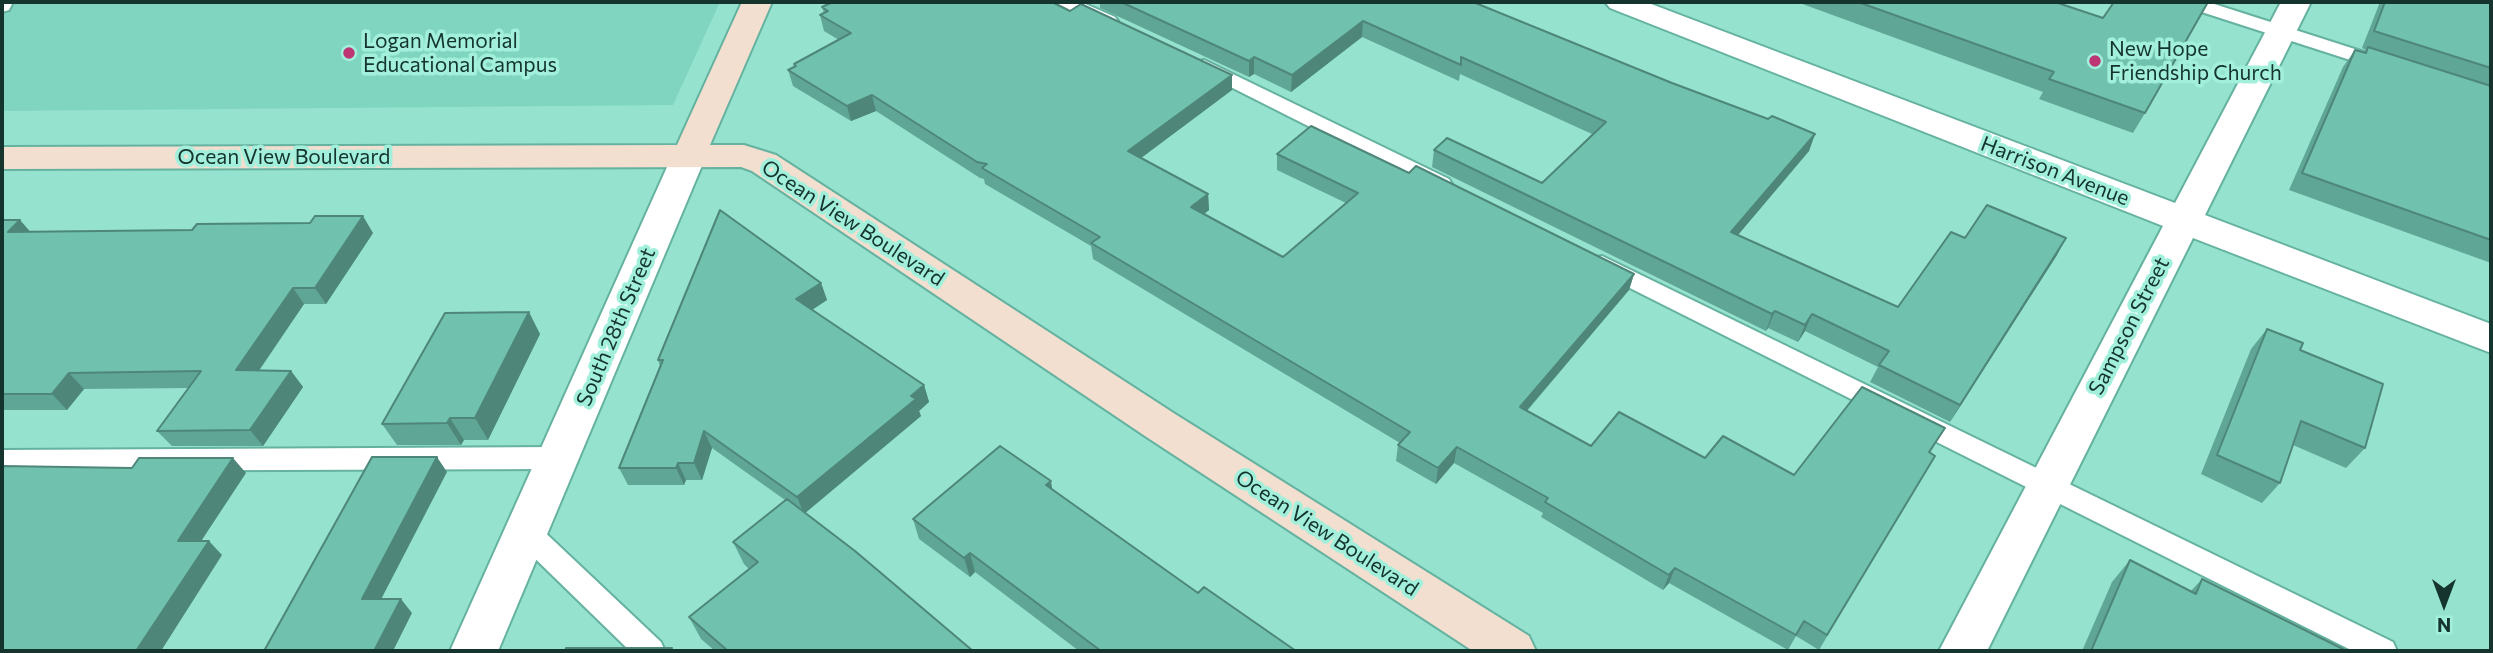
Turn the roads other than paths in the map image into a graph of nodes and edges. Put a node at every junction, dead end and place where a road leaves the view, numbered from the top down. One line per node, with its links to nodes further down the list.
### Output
1 (757, 2): 10 (main road, South 28th Street)
2 (1066, 2): 6 (lane)
3 (1620, 2): 13 (street, Harrison Avenue)
4 (2190, 2): 7 (lane)
5 (2296, 2): 7 (street, Sampson Street)
6 (1126, 30)
7 (2281, 32): 9 (lane); 13 (street, Sampson Street)
8 (1187, 58): 12 (lane)
9 (2399, 70)
10 (689, 156): 11 (main road, Ocean View Boulevard); 16 (street, South 28th Street); 22 (main road, Ocean View Boulevard)
11 (2, 158)
12 (1459, 193)
13 (2183, 220): 15 (street, Harrison Avenue); 18 (street, Sampson Street)
14 (1583, 255): 18 (lane)
15 (2491, 339)
16 (559, 458): 17 (lane); 19 (street, South 28th Street)
17 (2, 461)
18 (2048, 486): 23 (street, Sampson Street); 24 (lane)
19 (526, 532): 20 (street, South 28th Street); 21 (lane)
20 (474, 651)
21 (650, 651)
22 (1512, 651)
23 (1963, 651)
24 (2382, 651)

